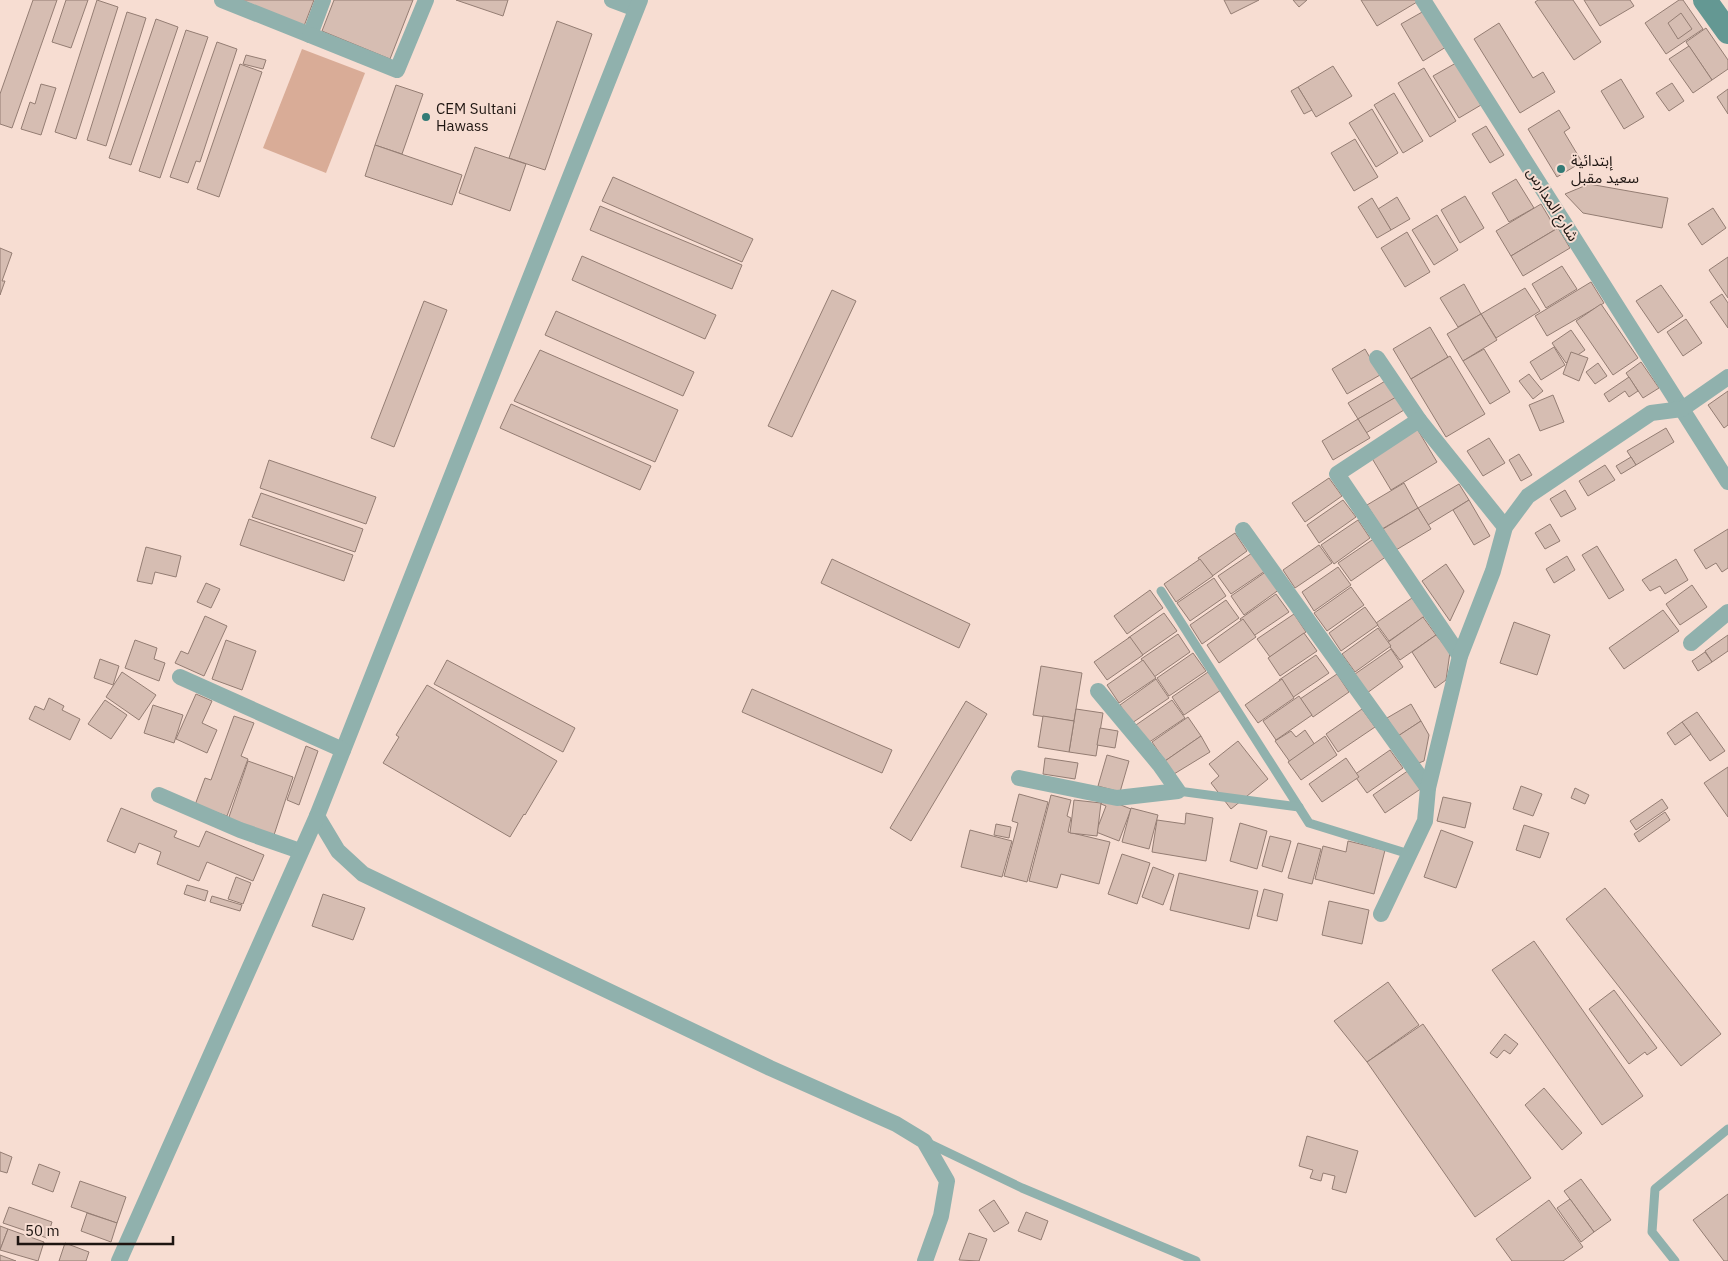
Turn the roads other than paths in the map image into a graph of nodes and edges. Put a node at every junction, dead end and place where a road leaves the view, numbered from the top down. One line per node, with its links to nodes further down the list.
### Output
1 (222, 0): 9 (street)
2 (323, 0): 9 (street)
3 (426, 0): 9 (street)
4 (612, 0): 7 (street)
5 (1423, 0): 12 (street, شارع المدارس)
6 (1706, 0): 8 (main road)
7 (638, 4): 23 (street)
8 (1728, 32)
9 (310, 35)
10 (1378, 358): 13 (street)
11 (1728, 377): 12 (street)
12 (1682, 409): 14 (street, شارع المدارس); 15 (street)
13 (1419, 420): 15 (street); 20 (street)
14 (1728, 482)
15 (1505, 527): 20 (street)
16 (1243, 530): 25 (street)
17 (1161, 591): 28 (lane)
18 (1728, 612): 19 (street)
19 (1691, 643)
20 (1460, 656): 25 (street)
21 (180, 677): 23 (street)
22 (1098, 691): 26 (street)
23 (343, 750): 29 (street)
24 (1019, 778): 26 (street)
25 (1428, 788): 31 (street)
26 (1178, 791): 28 (lane)
27 (159, 795): 30 (street)
28 (1299, 807): 31 (lane)
29 (317, 816): 30 (street); 34 (street)
30 (300, 851): 35 (street)
31 (1409, 854): 32 (street)
32 (1381, 914)
33 (1728, 1129): 38 (lane)
34 (924, 1141): 36 (street); 37 (lane)
35 (119, 1261)
36 (925, 1261)
37 (1196, 1261)
38 (1675, 1261)

